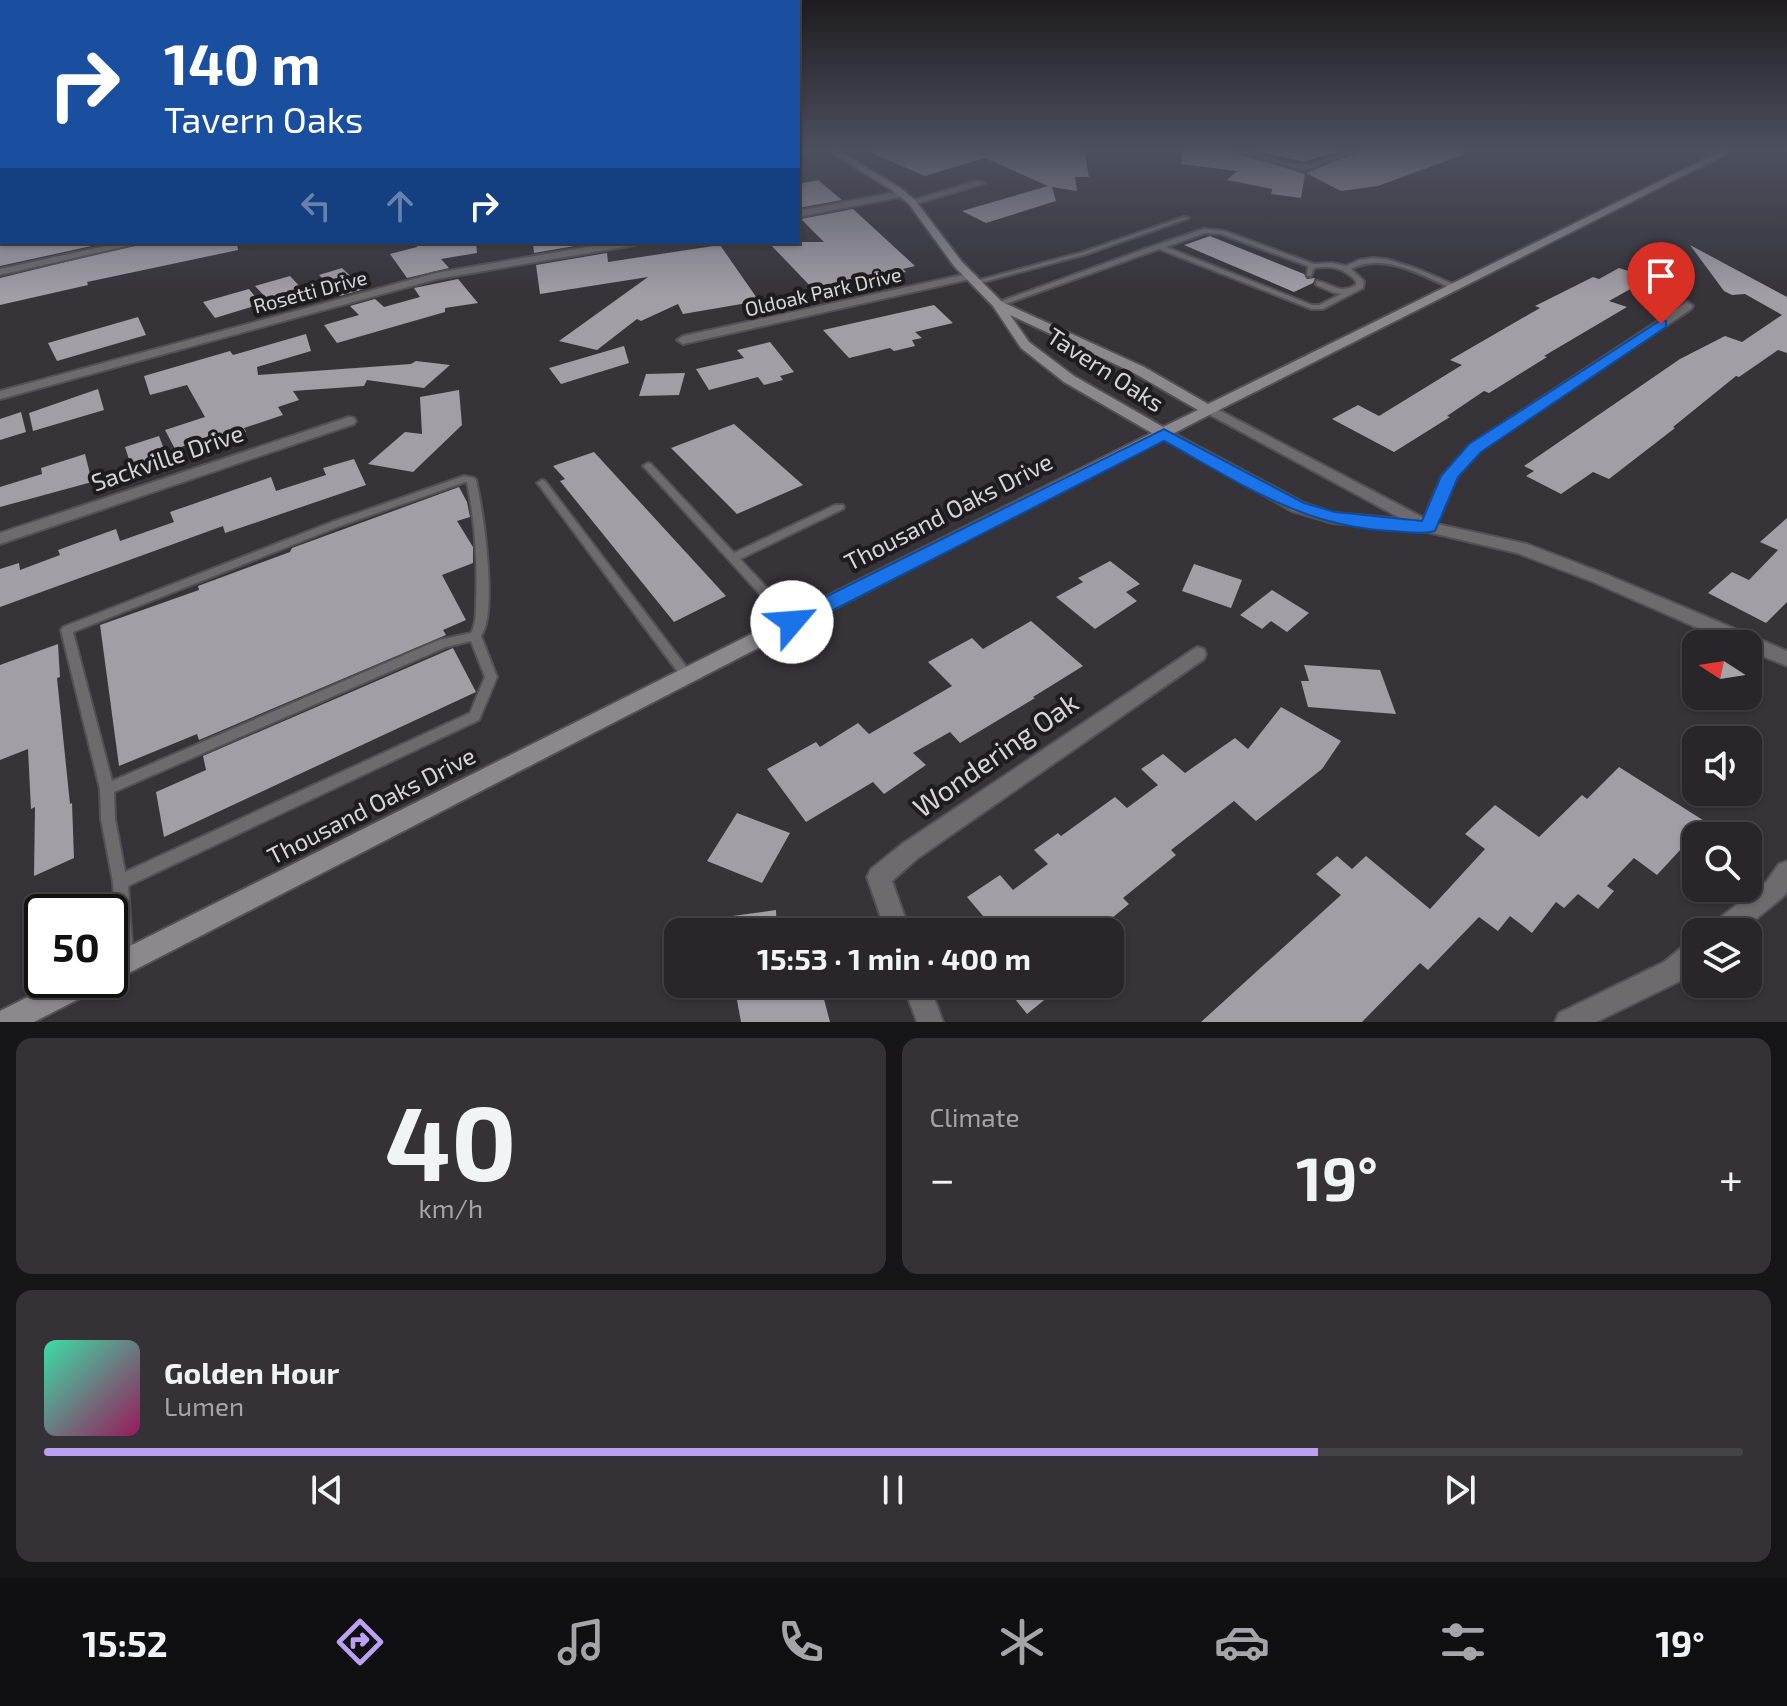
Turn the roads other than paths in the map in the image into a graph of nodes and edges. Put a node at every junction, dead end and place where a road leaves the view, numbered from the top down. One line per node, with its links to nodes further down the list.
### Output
1 (878, 199): 6 (street)
2 (908, 199): 5 (main road, Tavern Oaks)
3 (924, 199): 5 (street)
4 (1633, 199): 17 (main road, Thousand Oaks Drive)
5 (912, 202): 15 (main road, Tavern Oaks)
6 (800, 214)
7 (1186, 218): 15 (lane)
8 (130, 244): 13 (street)
9 (623, 244): 22 (street, Rosetti Drive)
10 (1158, 246): 11 (lane); 18 (lane); 19 (lane)
11 (1313, 266): 12 (lane); 14 (lane)
12 (1347, 268): 17 (lane); 18 (lane)
13 (0, 272)
14 (1309, 275)
15 (974, 279): 19 (main road, Tavern Oaks); 21 (street, Oldoak Park Drive)
16 (1319, 283): 18 (lane)
17 (1456, 287): 23 (main road, Thousand Oaks Drive)
18 (1350, 292)
19 (997, 304): 23 (main road, Tavern Oaks); 25 (main road, Tavern Oaks)
20 (1687, 306): 29 (street)
21 (683, 340)
22 (0, 395)
23 (1208, 410): 25 (main road, Thousand Oaks Drive); 29 (street, Tavern Oaks)
24 (349, 421): 30 (street, Sackville Drive)
25 (1164, 434): 29 (street, Tavern Oaks); 32 (main road, Thousand Oaks Drive)
26 (648, 466): 31 (lane)
27 (542, 483): 36 (lane)
28 (839, 507): 31 (lane)
29 (1428, 527): 35 (street, Tavern Oaks)
30 (0, 539)
31 (733, 558): 32 (lane)
32 (792, 622): 36 (main road, Thousand Oaks Drive)
33 (475, 636): 37 (lane); 37 (lane); 39 (lane)
34 (1197, 654): 41 (street, Wondering Oak)
35 (1787, 659)
36 (687, 676): 43 (main road, Thousand Oaks Drive)
37 (107, 789): 39 (lane)
38 (1787, 872): 42 (street)
39 (120, 882): 40 (lane)
40 (120, 894)
41 (893, 918)
42 (1739, 918)
43 (128, 960)
44 (1682, 964): 49 (street)
45 (54, 998): 47 (main road)
46 (921, 998): 48 (street)
47 (7, 1022)
48 (930, 1022)
49 (1568, 1022)

